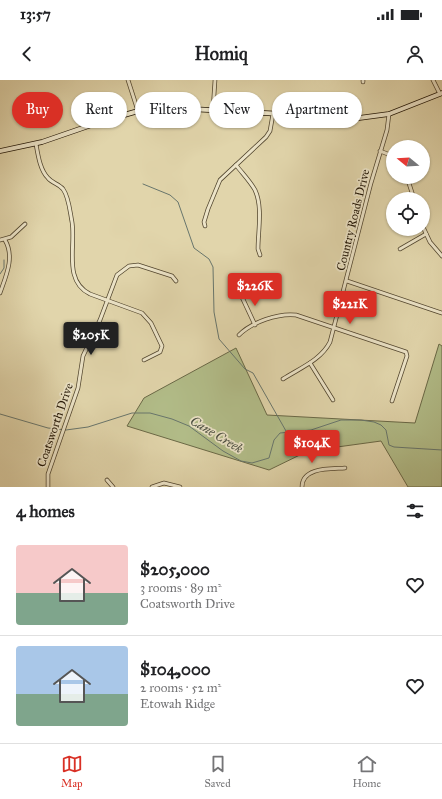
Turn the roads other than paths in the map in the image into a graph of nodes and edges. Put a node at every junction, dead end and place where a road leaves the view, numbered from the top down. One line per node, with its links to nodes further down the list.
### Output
1 (128, 80): 6 (street)
2 (214, 80): 4 (street)
3 (433, 80): 5 (street)
4 (214, 92)
5 (441, 93): 8 (street)
6 (135, 102)
7 (135, 112): 11 (street)
8 (389, 114): 9 (street); 13 (street, Country Roads Drive)
9 (362, 117)
10 (272, 120): 15 (street)
11 (36, 144): 12 (street); 29 (street)
12 (0, 151)
13 (380, 151): 14 (street); 26 (street, Country Roads Drive)
14 (386, 153)
15 (236, 165): 17 (street); 23 (street)
16 (25, 224): 21 (street)
17 (206, 226)
18 (423, 236): 22 (street)
19 (427, 236): 24 (street)
20 (0, 240): 21 (street)
21 (5, 240): 27 (street)
22 (400, 249)
23 (260, 255)
24 (442, 256)
25 (176, 281): 29 (street, Coatsworth Drive)
26 (347, 281): 30 (street); 32 (street, Country Roads Drive)
27 (0, 293)
28 (241, 296): 31 (street)
29 (107, 300): 34 (street); 41 (street, Coatsworth Drive)
30 (442, 313)
31 (255, 325): 32 (street); 33 (street)
32 (335, 327): 35 (street, Country Roads Drive); 38 (street)
33 (239, 335)
34 (144, 360)
35 (310, 363): 36 (street, Country Roads Drive); 37 (street)
36 (283, 379)
37 (333, 400)
38 (392, 401)
39 (345, 468): 45 (street)
40 (107, 480): 42 (street)
41 (48, 487)
42 (113, 487)
43 (152, 487): 44 (street)
44 (180, 487)
45 (302, 487)

